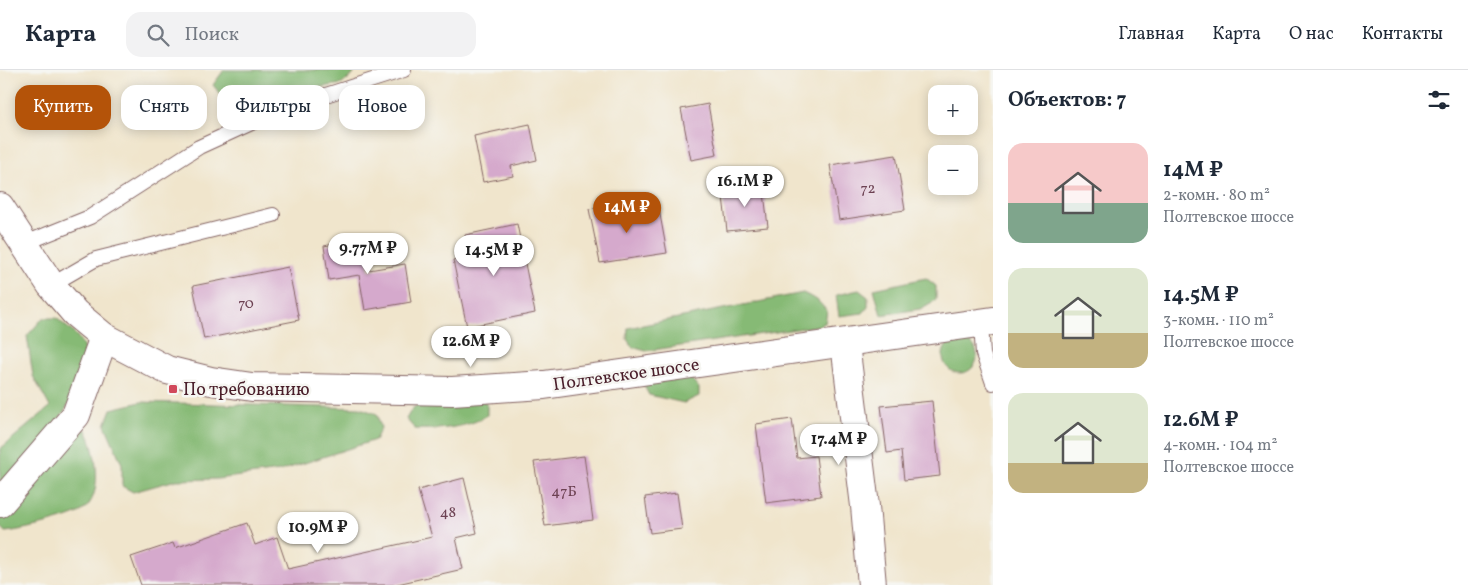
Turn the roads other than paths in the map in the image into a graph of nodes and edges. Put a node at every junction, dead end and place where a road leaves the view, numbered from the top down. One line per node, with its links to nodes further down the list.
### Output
1 (404, 70): 4 (lane)
2 (0, 207): 4 (street, Полтевское шоссе)
3 (273, 215): 5 (lane)
4 (23, 244): 5 (street, Полтевское шоссе)
5 (51, 285): 7 (street, Полтевское шоссе)
6 (987, 322): 8 (street, Полтевское шоссе); 9 (lane)
7 (104, 337): 8 (street, Полтевское шоссе); 10 (street)
8 (845, 344): 11 (street)
9 (993, 383)
10 (0, 502)
11 (872, 585)

